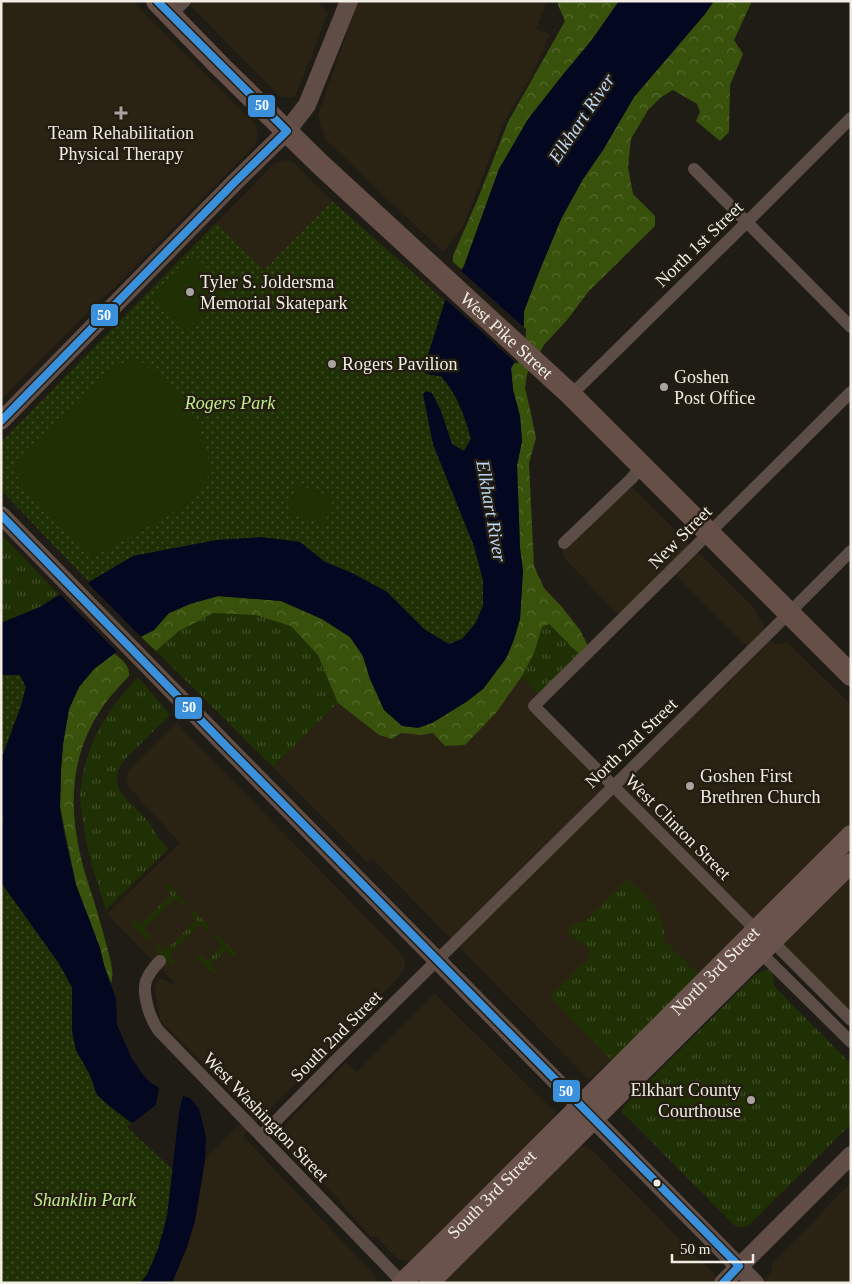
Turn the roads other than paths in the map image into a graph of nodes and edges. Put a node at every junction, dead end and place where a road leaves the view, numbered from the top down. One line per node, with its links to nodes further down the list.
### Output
1 (349, 1): 4 (street)
2 (171, 6): 4 (highway, West Pike Street)
3 (851, 118): 6 (street, North 1st Street)
4 (287, 131): 9 (highway, West Pike Street); 10 (street)
5 (694, 169): 6 (street)
6 (747, 222): 7 (street); 9 (street, North 1st Street)
7 (851, 327)
8 (851, 392): 13 (street, New Street)
9 (571, 395): 11 (highway, West Pike Street)
10 (1, 421)
11 (642, 466): 13 (highway, West Pike Street); 14 (street)
12 (1, 515): 24 (street)
13 (710, 533): 16 (highway, West Pike Street); 18 (street, New Street)
14 (564, 543)
15 (851, 551): 16 (street, North 2nd Street)
16 (789, 613): 17 (highway, West Pike Street); 19 (street, North 2nd Street)
17 (851, 675)
18 (534, 706): 19 (street, West Clinton Street)
19 (613, 786): 22 (street, West Clinton Street); 24 (street, North 2nd Street)
20 (851, 835): 22 (main road, North 3rd Street)
21 (851, 863): 23 (main road, North 3rd Street)
22 (756, 930): 28 (main road, North 3rd Street)
23 (766, 947): 26 (street); 27 (street); 28 (main road, North 3rd Street)
24 (437, 960): 28 (street); 29 (street, South 2nd Street)
25 (160, 961): 29 (street, West Washington Street)
26 (851, 1020)
27 (851, 1042)
28 (587, 1112): 31 (street); 32 (main road, South 3rd Street); 33 (main road, South 3rd Street)
29 (261, 1136): 32 (street, West Washington Street)
30 (851, 1155): 31 (street)
31 (739, 1266): 34 (street); 35 (street)
32 (402, 1282)
33 (429, 1283)
34 (723, 1283)
35 (755, 1283)

